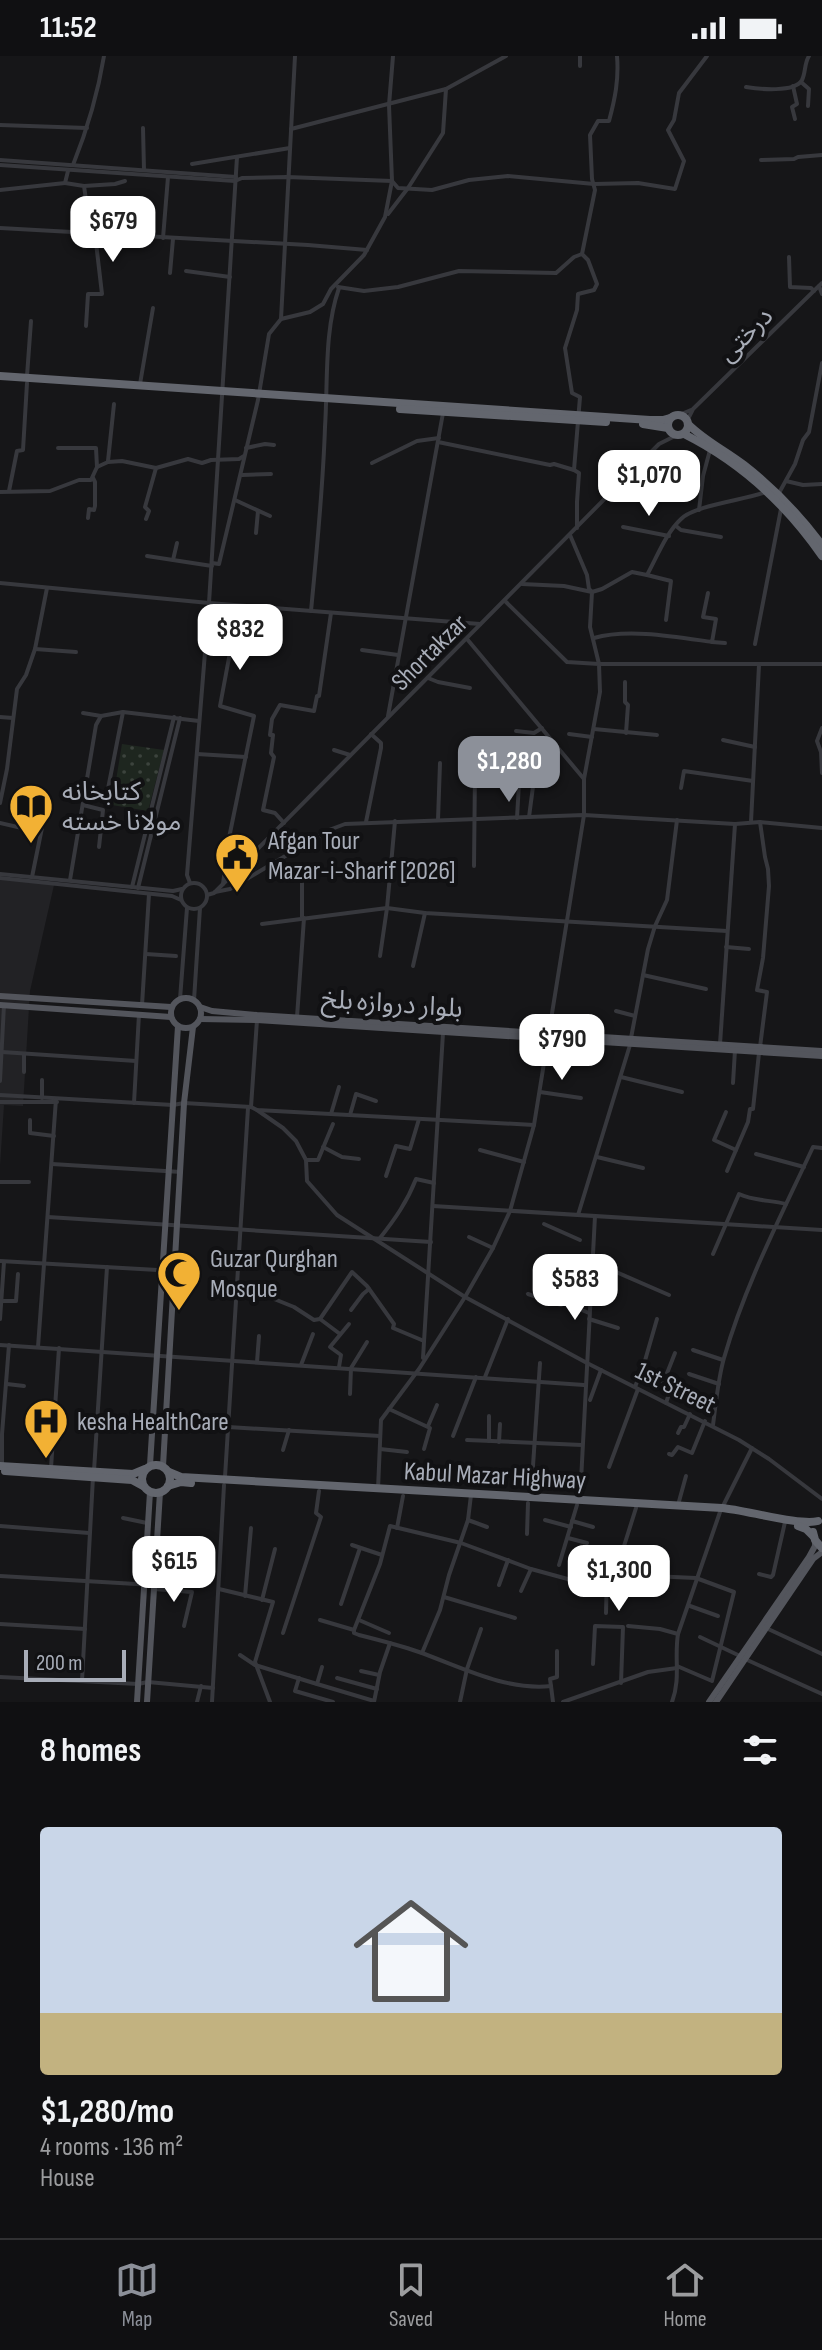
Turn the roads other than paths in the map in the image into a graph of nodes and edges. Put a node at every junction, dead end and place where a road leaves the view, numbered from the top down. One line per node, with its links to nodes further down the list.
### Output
1 (104, 56): 18 (street)
2 (295, 56): 20 (street)
3 (393, 56): 14 (street)
4 (506, 56): 13 (street)
5 (580, 56): 9 (street)
6 (617, 56): 36 (street)
7 (707, 56): 36 (street)
8 (809, 56): 10 (street)
9 (580, 66)
10 (801, 82): 11 (street); 15 (street)
11 (793, 86): 12 (street); 16 (street)
12 (746, 87)
13 (446, 89): 14 (street); 38 (street)
14 (389, 105): 20 (street); 34 (street)
15 (808, 106)
16 (795, 119)
17 (0, 125): 18 (street)
18 (87, 128): 26 (street)
19 (143, 128): 29 (street)
20 (291, 129): 21 (street)
21 (290, 148): 23 (street); 31 (street)
22 (822, 155): 24 (street)
23 (237, 157): 27 (street); 32 (street)
24 (761, 160)
25 (0, 163): 26 (street); 28 (street)
26 (74, 164): 28 (street); 29 (street)
27 (192, 164)
28 (68, 170): 30 (street); 35 (street)
29 (144, 170): 32 (street)
30 (168, 176): 32 (street); 43 (street)
31 (287, 177): 32 (street); 34 (street); 46 (street)
32 (236, 179): 45 (street)
33 (125, 181): 37 (street)
34 (392, 181): 38 (street); 40 (street)
35 (65, 183): 37 (street); 39 (street)
36 (594, 184): 38 (street); 48 (street)
37 (84, 186): 42 (street)
38 (408, 188): 40 (street)
39 (0, 190)
40 (385, 217): 47 (street)
41 (0, 228): 42 (street)
42 (93, 234): 43 (street); 59 (street)
43 (163, 238): 44 (street)
44 (173, 239): 45 (street); 51 (street)
45 (232, 242): 46 (street); 52 (street)
46 (284, 244): 47 (street); 57 (street)
47 (367, 250): 53 (street)
48 (582, 254): 53 (street); 74 (street)
49 (789, 257): 55 (street)
50 (186, 271): 52 (street)
51 (170, 273)
52 (230, 277): 65 (street)
53 (337, 286): 57 (street); 67 (street)
54 (821, 289): 55 (street, درختی)
55 (814, 291): 69 (street, درختی)
56 (153, 308): 64 (street)
57 (281, 319): 66 (street)
58 (31, 321): 62 (street)
59 (86, 326)
60 (822, 363): 63 (street)
61 (0, 379): 62 (highway)
62 (27, 380): 64 (highway); 65 (highway); 98 (street)
63 (820, 386): 70 (street)
64 (139, 387): 65 (highway)
65 (221, 395): 66 (highway); 84 (street)
66 (258, 397): 67 (highway); 81 (street)
67 (325, 401): 72 (highway); 74 (highway); 131 (street)
68 (114, 404): 85 (street)
69 (693, 409): 73 (street); 75 (street)
70 (814, 409): 71 (street); 95 (street)
71 (822, 411)
72 (443, 412): 74 (highway); 77 (street)
73 (674, 416): 74 (highway); 75 (highway); 76 (highway)
74 (577, 418): 76 (highway); 91 (street)
75 (688, 422): 76 (highway); 101 (highway)
76 (671, 431): 78 (street); 78 (street, Shortakzar); 78 (street); 82 (highway)
77 (439, 440): 86 (street); 91 (street); 133 (street)
78 (661, 442): 87 (street, Shortakzar)
79 (274, 445): 81 (street)
80 (58, 448): 88 (street)
81 (246, 448): 83 (street)
82 (711, 449): 99 (highway); 106 (street)
83 (244, 455): 84 (street); 93 (street)
84 (219, 460): 90 (street); 122 (street)
85 (108, 462): 88 (street); 90 (street)
86 (372, 463)
87 (641, 463): 89 (street); 112 (street, Shortakzar)
88 (97, 467): 94 (street)
89 (660, 467): 97 (street); 105 (street)
90 (156, 468): 109 (street)
91 (574, 470): 112 (street)
92 (271, 474): 93 (street)
93 (241, 475): 102 (street)
94 (93, 478): 98 (street); 108 (street)
95 (786, 481): 96 (street); 101 (street)
96 (822, 484)
97 (676, 490)
98 (9, 491): 100 (street)
99 (768, 491): 103 (highway); 106 (street)
100 (0, 492)
101 (779, 493): 118 (highway)
102 (235, 500): 104 (street); 122 (street)
103 (782, 507): 120 (highway); 141 (street)
104 (258, 510): 107 (street); 113 (street)
105 (652, 510)
106 (699, 510): 110 (street)
107 (270, 516)
108 (88, 518)
109 (146, 519)
110 (676, 526): 115 (street); 116 (street)
111 (623, 527): 115 (street)
112 (577, 528): 114 (street, Shortakzar)
113 (256, 533)
114 (570, 535): 125 (street, Shortakzar); 127 (street)
115 (669, 536): 123 (street)
116 (721, 537)
117 (177, 543): 121 (street)
118 (822, 545)
119 (147, 556): 121 (street)
120 (822, 556)
121 (173, 560): 122 (street)
122 (212, 564): 130 (street)
123 (647, 575): 127 (street); 134 (street)
124 (0, 583): 126 (street)
125 (522, 584): 127 (street); 129 (street, Shortakzar)
126 (47, 587): 130 (street); 142 (street)
127 (592, 592): 136 (street)
128 (708, 593): 138 (street)
129 (505, 601): 135 (street, Shortakzar); 146 (street)
130 (209, 603): 131 (street); 139 (street)
131 (311, 611): 132 (street)
132 (331, 612): 133 (street); 198 (street)
133 (406, 618): 135 (street); 145 (street)
134 (666, 620)
135 (481, 624): 137 (street, Shortakzar)
136 (594, 638): 138 (street); 146 (street)
137 (467, 639): 149 (street, Shortakzar); 160 (street)
138 (712, 642): 140 (street)
139 (206, 643): 159 (street); 174 (street)
140 (725, 643)
141 (755, 644)
142 (35, 649): 144 (street); 156 (street)
143 (362, 650): 145 (street)
144 (76, 652)
145 (398, 655): 158 (street)
146 (599, 664): 148 (street); 162 (street)
147 (822, 664): 148 (street)
148 (759, 665): 170 (street)
149 (428, 678): 151 (street); 158 (street, Shortakzar)
150 (625, 682): 164 (street)
151 (470, 688)
152 (123, 712): 154 (street); 157 (street); 183 (street)
153 (83, 713): 154 (street)
154 (101, 716): 185 (street)
155 (0, 717): 156 (street)
156 (13, 718): 184 (street)
157 (177, 718): 159 (street); 210 (street)
158 (388, 718): 165 (street, Shortakzar)
159 (199, 721): 172 (street)
160 (542, 728): 163 (street); 179 (street)
161 (822, 728): 177 (street)
162 (594, 729): 164 (street); 168 (street)
163 (516, 731)
164 (626, 733): 167 (street)
165 (371, 734): 173 (street, Shortakzar); 194 (street)
166 (569, 734): 168 (street)
167 (657, 735)
168 (592, 737): 179 (street)
169 (723, 740): 170 (street)
170 (755, 747): 180 (street)
171 (334, 750): 173 (street)
172 (196, 754): 174 (street); 208 (street)
173 (350, 755): 198 (street, Shortakzar)
174 (246, 757): 209 (street)
175 (440, 763): 191 (street)
176 (475, 770): 190 (street)
177 (822, 773)
178 (534, 779): 188 (street)
179 (584, 779): 187 (street)
180 (753, 781): 182 (street); 195 (street)
181 (519, 783): 189 (street)
182 (681, 788)
183 (106, 799)
184 (0, 803)
185 (83, 805): 202 (street); 207 (street)
186 (46, 808): 201 (street)
187 (584, 815): 188 (street); 192 (street); 221 (street)
188 (529, 817): 189 (street)
189 (517, 818): 190 (street)
190 (473, 819): 191 (street); 203 (street)
191 (438, 820): 193 (street)
192 (677, 820): 199 (street); 225 (street)
193 (395, 821): 194 (street); 218 (street)
194 (366, 822): 212 (street)
195 (751, 822): 196 (street); 199 (street)
196 (760, 822): 200 (street); 257 (street)
197 (0, 823): 201 (street)
198 (284, 823): 209 (street, Shortakzar)
199 (735, 824): 226 (street)
200 (822, 828)
201 (39, 832): 206 (street)
202 (99, 847)
203 (474, 866)
204 (302, 875): 220 (street)
205 (0, 876): 206 (street); 213 (street)
206 (32, 877): 207 (street)
207 (70, 880): 210 (street)
208 (190, 883): 211 (street); 214 (street)
209 (223, 884): 212 (street, Shortakzar)
210 (135, 888): 211 (street)
211 (182, 889): 215 (street)
212 (214, 893): 214 (street, Shortakzar)
213 (149, 894): 215 (street); 229 (street)
214 (207, 895): 217 (street)
215 (181, 900): 216 (street)
216 (187, 908): 217 (street); 222 (street)
217 (200, 908): 223 (street)
218 (387, 908): 219 (street); 220 (street); 231 (street)
219 (425, 913): 221 (street); 232 (street)
220 (303, 918): 224 (street); 248 (street)
221 (566, 922): 225 (street); 254 (street)
222 (186, 923): 223 (street); 234 (street)
223 (197, 924): 235 (street)
224 (262, 924)
225 (655, 926): 226 (street); 233 (street)
226 (727, 931): 227 (street)
227 (726, 947): 228 (street); 256 (street)
228 (749, 949)
229 (146, 954): 230 (street); 241 (street)
230 (176, 956)
231 (380, 956)
232 (413, 966)
233 (643, 975): 236 (street); 246 (street)
234 (183, 983): 235 (street); 238 (street)
235 (194, 984): 239 (street)
236 (706, 989)
237 (0, 996): 241 (main road)
238 (180, 999): 239 (main road); 242 (main road)
239 (194, 1000): 243 (main road)
240 (2, 1005): 245 (main road); 259 (street)
241 (142, 1005): 242 (main road)
242 (171, 1007): 247 (main road)
243 (200, 1007): 248 (main road, بلوار دروازه بلخ); 249 (main road)
244 (616, 1011): 246 (street)
245 (139, 1013): 247 (main road); 262 (street)
246 (635, 1016): 255 (street)
247 (171, 1017): 251 (main road)
248 (297, 1017): 254 (main road, بلوار دروازه بلخ)
249 (200, 1019): 250 (main road, بلوار دروازه بلخ); 252 (main road)
250 (257, 1020): 253 (main road, بلوار دروازه بلخ); 280 (street)
251 (178, 1026): 252 (main road); 279 (main road)
252 (193, 1027): 278 (main road)
253 (443, 1033): 254 (main road, بلوار دروازه بلخ); 286 (street)
254 (548, 1036): 255 (main road, بلوار دروازه بلخ); 269 (street)
255 (630, 1040): 256 (main road, بلوار دروازه بلخ); 258 (main road, بلوار دروازه بلخ); 264 (street)
256 (720, 1044): 257 (main road, بلوار دروازه بلخ)
257 (759, 1049): 258 (main road, بلوار دروازه بلخ); 260 (main road, بلوار دروازه بلخ); 293 (street)
258 (735, 1050): 267 (street)
259 (2, 1052): 261 (street); 266 (street)
260 (822, 1053)
261 (24, 1054): 262 (street); 263 (street)
262 (136, 1061): 277 (street)
263 (24, 1072)
264 (621, 1077): 270 (street); 295 (street)
265 (42, 1080): 272 (street)
266 (0, 1081)
267 (733, 1083)
268 (339, 1087): 282 (street)
269 (540, 1092): 273 (street); 288 (street)
270 (682, 1092)
271 (0, 1095): 272 (street)
272 (42, 1098): 274 (street)
273 (581, 1098)
274 (56, 1101): 276 (street); 277 (street); 289 (street)
275 (376, 1101): 283 (street)
276 (0, 1102)
277 (134, 1103): 279 (street)
278 (184, 1103): 279 (street); 280 (street); 304 (main road)
279 (173, 1105): 302 (main road)
280 (252, 1108): 282 (street); 297 (street, 1st Street); 320 (street)
281 (726, 1112): 293 (street)
282 (331, 1114): 283 (street)
283 (350, 1115): 284 (street)
284 (419, 1119): 286 (street); 305 (street)
285 (30, 1120): 289 (street)
286 (438, 1120): 288 (street); 308 (street)
287 (333, 1124): 290 (street)
288 (534, 1125): 298 (street)
289 (54, 1136): 299 (street)
290 (323, 1147): 296 (street); 297 (street)
291 (822, 1148): 300 (street)
292 (480, 1150): 298 (street)
293 (736, 1150): 303 (street)
294 (756, 1154): 300 (street)
295 (597, 1157): 301 (street); 312 (street)
296 (359, 1159)
297 (306, 1160): 323 (street, 1st Street)
298 (524, 1162): 311 (street)
299 (52, 1164): 302 (street); 314 (street)
300 (804, 1167): 309 (street)
301 (643, 1168)
302 (169, 1171): 304 (street); 315 (main road)
303 (727, 1171)
304 (181, 1172): 316 (main road)
305 (386, 1176)
306 (0, 1182): 307 (street)
307 (29, 1182)
308 (434, 1183): 310 (street); 324 (street)
309 (787, 1204): 318 (street); 319 (street)
310 (433, 1206): 311 (street); 326 (street)
311 (510, 1211): 312 (street); 327 (street)
312 (578, 1215): 313 (street)
313 (595, 1216): 318 (street); 330 (street)
314 (48, 1217): 315 (street); 331 (street)
315 (165, 1224): 316 (street); 333 (main road)
316 (178, 1224): 320 (street); 334 (main road)
317 (544, 1224): 325 (street)
318 (728, 1224): 319 (street); 328 (street)
319 (775, 1227): 321 (street); 365 (street)
320 (240, 1228): 323 (street); 337 (street)
321 (822, 1230)
322 (469, 1237): 327 (street)
323 (371, 1238): 324 (street); 335 (street, 1st Street)
324 (380, 1238): 326 (street)
325 (580, 1240)
326 (431, 1242): 335 (street)
327 (493, 1248): 341 (street)
328 (713, 1254)
329 (2, 1261): 331 (street); 342 (street)
330 (593, 1262): 340 (street); 344 (street)
331 (44, 1264): 332 (street); 358 (street)
332 (107, 1267): 333 (street); 361 (street)
333 (162, 1270): 334 (street); 363 (main road)
334 (175, 1271): 364 (main road)
335 (429, 1273): 341 (street, 1st Street); 354 (street)
336 (18, 1274): 342 (street)
337 (237, 1283): 346 (street); 366 (street)
338 (369, 1289): 343 (street); 346 (street); 354 (street)
339 (528, 1294): 344 (street)
340 (669, 1295)
341 (465, 1297): 347 (street, 1st Street); 368 (street)
342 (1, 1301): 345 (street)
343 (351, 1310)
344 (589, 1316): 350 (street); 370 (street)
345 (0, 1319)
346 (320, 1319): 352 (street)
347 (508, 1319): 370 (street, 1st Street); 378 (street)
348 (657, 1319): 384 (street)
349 (349, 1324): 352 (street)
350 (618, 1328)
351 (313, 1334): 371 (street)
352 (340, 1334): 372 (street)
353 (259, 1336): 367 (street)
354 (424, 1341): 368 (street)
355 (367, 1342): 373 (street)
356 (0, 1345): 357 (street)
357 (9, 1345): 358 (street); 380 (street)
358 (38, 1347): 359 (street)
359 (59, 1348): 361 (street); 416 (street)
360 (693, 1350): 365 (street)
361 (101, 1352): 363 (street); 418 (street)
362 (675, 1353): 388 (street)
363 (157, 1356): 364 (street); 414 (main road)
364 (169, 1356): 366 (street); 417 (main road)
365 (723, 1360): 381 (street)
366 (233, 1361): 367 (street); 397 (street)
367 (257, 1362): 371 (street)
368 (423, 1362): 375 (street)
369 (540, 1363): 379 (street)
370 (587, 1363): 374 (street, 1st Street); 382 (street)
371 (301, 1365): 372 (street)
372 (339, 1367): 373 (street)
373 (351, 1368): 375 (street); 385 (street)
374 (601, 1370): 384 (street, 1st Street); 387 (street)
375 (416, 1373): 377 (street); 390 (street)
376 (689, 1374): 381 (street)
377 (476, 1377): 378 (street); 401 (street)
378 (485, 1377): 379 (street)
379 (539, 1381): 382 (street); 405 (street)
380 (6, 1384): 383 (street); 386 (street)
381 (719, 1384): 395 (street)
382 (584, 1385): 406 (street)
383 (24, 1386)
384 (636, 1388): 388 (street, 1st Street); 415 (street)
385 (350, 1394)
386 (2, 1396): 413 (street)
387 (590, 1400)
388 (666, 1403): 391 (street, 1st Street)
389 (437, 1405): 396 (street)
390 (389, 1409): 396 (street); 400 (street)
391 (690, 1414): 393 (street, 1st Street); 399 (street)
392 (489, 1416): 403 (street)
393 (705, 1421): 395 (street, 1st Street); 412 (street)
394 (500, 1424): 404 (street)
395 (713, 1425): 407 (street, 1st Street)
396 (428, 1426): 409 (street)
397 (228, 1427): 398 (street); 420 (street)
398 (289, 1430): 400 (street); 410 (street)
399 (678, 1433)
400 (380, 1436): 408 (street)
401 (453, 1436)
402 (467, 1440): 403 (street)
403 (489, 1441): 404 (street)
404 (499, 1442): 405 (street)
405 (534, 1443): 406 (street); 428 (street)
406 (582, 1445): 429 (street)
407 (752, 1448): 427 (street, 1st Street); 432 (street)
408 (380, 1449): 411 (street); 423 (street)
409 (424, 1449)
410 (283, 1450)
411 (407, 1452)
412 (669, 1454)
413 (1, 1467): 416 (highway); 418 (highway)
414 (148, 1467): 417 (highway, Kabul Mazar Highway); 418 (highway); 421 (highway)
415 (609, 1467)
416 (51, 1468): 418 (highway)
417 (166, 1469): 420 (highway, Kabul Mazar Highway); 422 (highway)
418 (94, 1474): 421 (highway); 445 (street)
419 (686, 1476): 430 (street)
420 (225, 1482): 422 (highway, Kabul Mazar Highway); 423 (highway, Kabul Mazar Highway); 424 (highway, Kabul Mazar Highway); 468 (street)
421 (146, 1489): 422 (highway, Kabul Mazar Highway); 438 (main road)
422 (164, 1489): 467 (main road)
423 (378, 1489): 426 (highway, Kabul Mazar Highway)
424 (319, 1491): 425 (highway, Kabul Mazar Highway); 487 (street)
425 (403, 1496): 426 (highway, Kabul Mazar Highway); 444 (street)
426 (470, 1497): 428 (highway, Kabul Mazar Highway); 434 (street)
427 (822, 1499)
428 (529, 1500): 429 (highway, Kabul Mazar Highway); 446 (street)
429 (578, 1502): 430 (highway, Kabul Mazar Highway); 431 (highway, Kabul Mazar Highway); 439 (street)
430 (678, 1505): 432 (highway, Kabul Mazar Highway)
431 (636, 1508): 432 (highway, Kabul Mazar Highway); 458 (street)
432 (721, 1510): 436 (highway, Kabul Mazar Highway); 437 (highway, Kabul Mazar Highway); 463 (street)
433 (123, 1518): 438 (street)
434 (468, 1520): 441 (street); 449 (street)
435 (545, 1520): 439 (street)
436 (820, 1520): 448 (highway)
437 (785, 1522): 448 (highway, Kabul Mazar Highway); 461 (street)
438 (147, 1523): 465 (main road)
439 (572, 1524): 442 (street); 447 (street)
440 (0, 1526): 445 (street)
441 (487, 1527)
442 (593, 1527)
443 (251, 1528): 470 (street)
444 (397, 1528): 449 (street); 455 (street)
445 (90, 1533): 464 (street)
446 (527, 1534)
447 (568, 1538): 450 (street); 457 (street)
448 (814, 1538): 454 (highway); 497 (main road)
449 (461, 1543): 456 (street); 471 (street)
450 (587, 1543)
451 (352, 1545): 452 (street)
452 (360, 1548): 455 (street); 473 (street)
453 (275, 1549): 472 (street)
454 (822, 1550): 483 (main road)
455 (382, 1555): 479 (street)
456 (508, 1560): 459 (street); 466 (street)
457 (559, 1565)
458 (618, 1565)
459 (531, 1569): 460 (street); 469 (street)
460 (607, 1574): 463 (street); 475 (street)
461 (759, 1574)
462 (0, 1576): 464 (street)
463 (696, 1578): 474 (street); 492 (street)
464 (87, 1580): 465 (street); 484 (street)
465 (145, 1584): 467 (street); 511 (main road)
466 (499, 1585)
467 (154, 1587): 481 (street); 509 (main road)
468 (219, 1589): 470 (street); 515 (street)
469 (521, 1591)
470 (245, 1596): 472 (street)
471 (443, 1597): 477 (street); 494 (street)
472 (262, 1600): 499 (street)
473 (341, 1604)
474 (689, 1606): 476 (street); 489 (street)
475 (606, 1613)
476 (718, 1616)
477 (515, 1618)
478 (320, 1620): 486 (street)
479 (359, 1620): 486 (street); 488 (street)
480 (0, 1624): 484 (street)
481 (184, 1626)
482 (628, 1626): 489 (street)
483 (766, 1628): 495 (street); 497 (main road)
484 (85, 1629): 508 (street)
485 (481, 1629): 502 (street)
486 (354, 1630): 491 (street)
487 (283, 1633)
488 (389, 1633)
489 (678, 1634): 501 (street)
490 (700, 1637): 492 (street)
491 (390, 1643): 494 (street); 504 (street)
492 (721, 1647): 497 (street); 501 (street)
493 (557, 1651): 514 (street)
494 (422, 1653): 502 (street)
495 (822, 1654)
496 (240, 1655): 499 (street)
497 (743, 1658): 517 (street); 529 (main road); 530 (main road)
498 (593, 1664): 510 (street)
499 (255, 1665): 506 (street); 524 (street)
500 (322, 1667): 512 (street)
501 (677, 1667): 510 (street); 528 (street)
502 (467, 1669): 514 (street); 525 (street)
503 (361, 1671): 504 (street)
504 (379, 1675): 516 (street)
505 (0, 1677): 508 (street)
506 (299, 1678): 512 (street); 518 (street)
507 (337, 1678): 516 (street)
508 (82, 1681): 511 (street)
509 (148, 1682): 511 (street); 513 (street); 521 (main road)
510 (621, 1683): 527 (street)
511 (138, 1684): 520 (main road)
512 (317, 1684): 519 (street)
513 (201, 1686): 515 (street); 522 (street)
514 (551, 1686): 526 (street)
515 (213, 1688): 523 (street)
516 (377, 1689): 519 (street)
517 (822, 1694)
518 (329, 1701)
519 (374, 1701)
520 (137, 1702)
521 (147, 1702)
522 (197, 1702)
523 (212, 1702)
524 (270, 1702)
525 (460, 1702)
526 (553, 1702)
527 (563, 1702)
528 (672, 1702)
529 (709, 1702)
530 (716, 1702)

